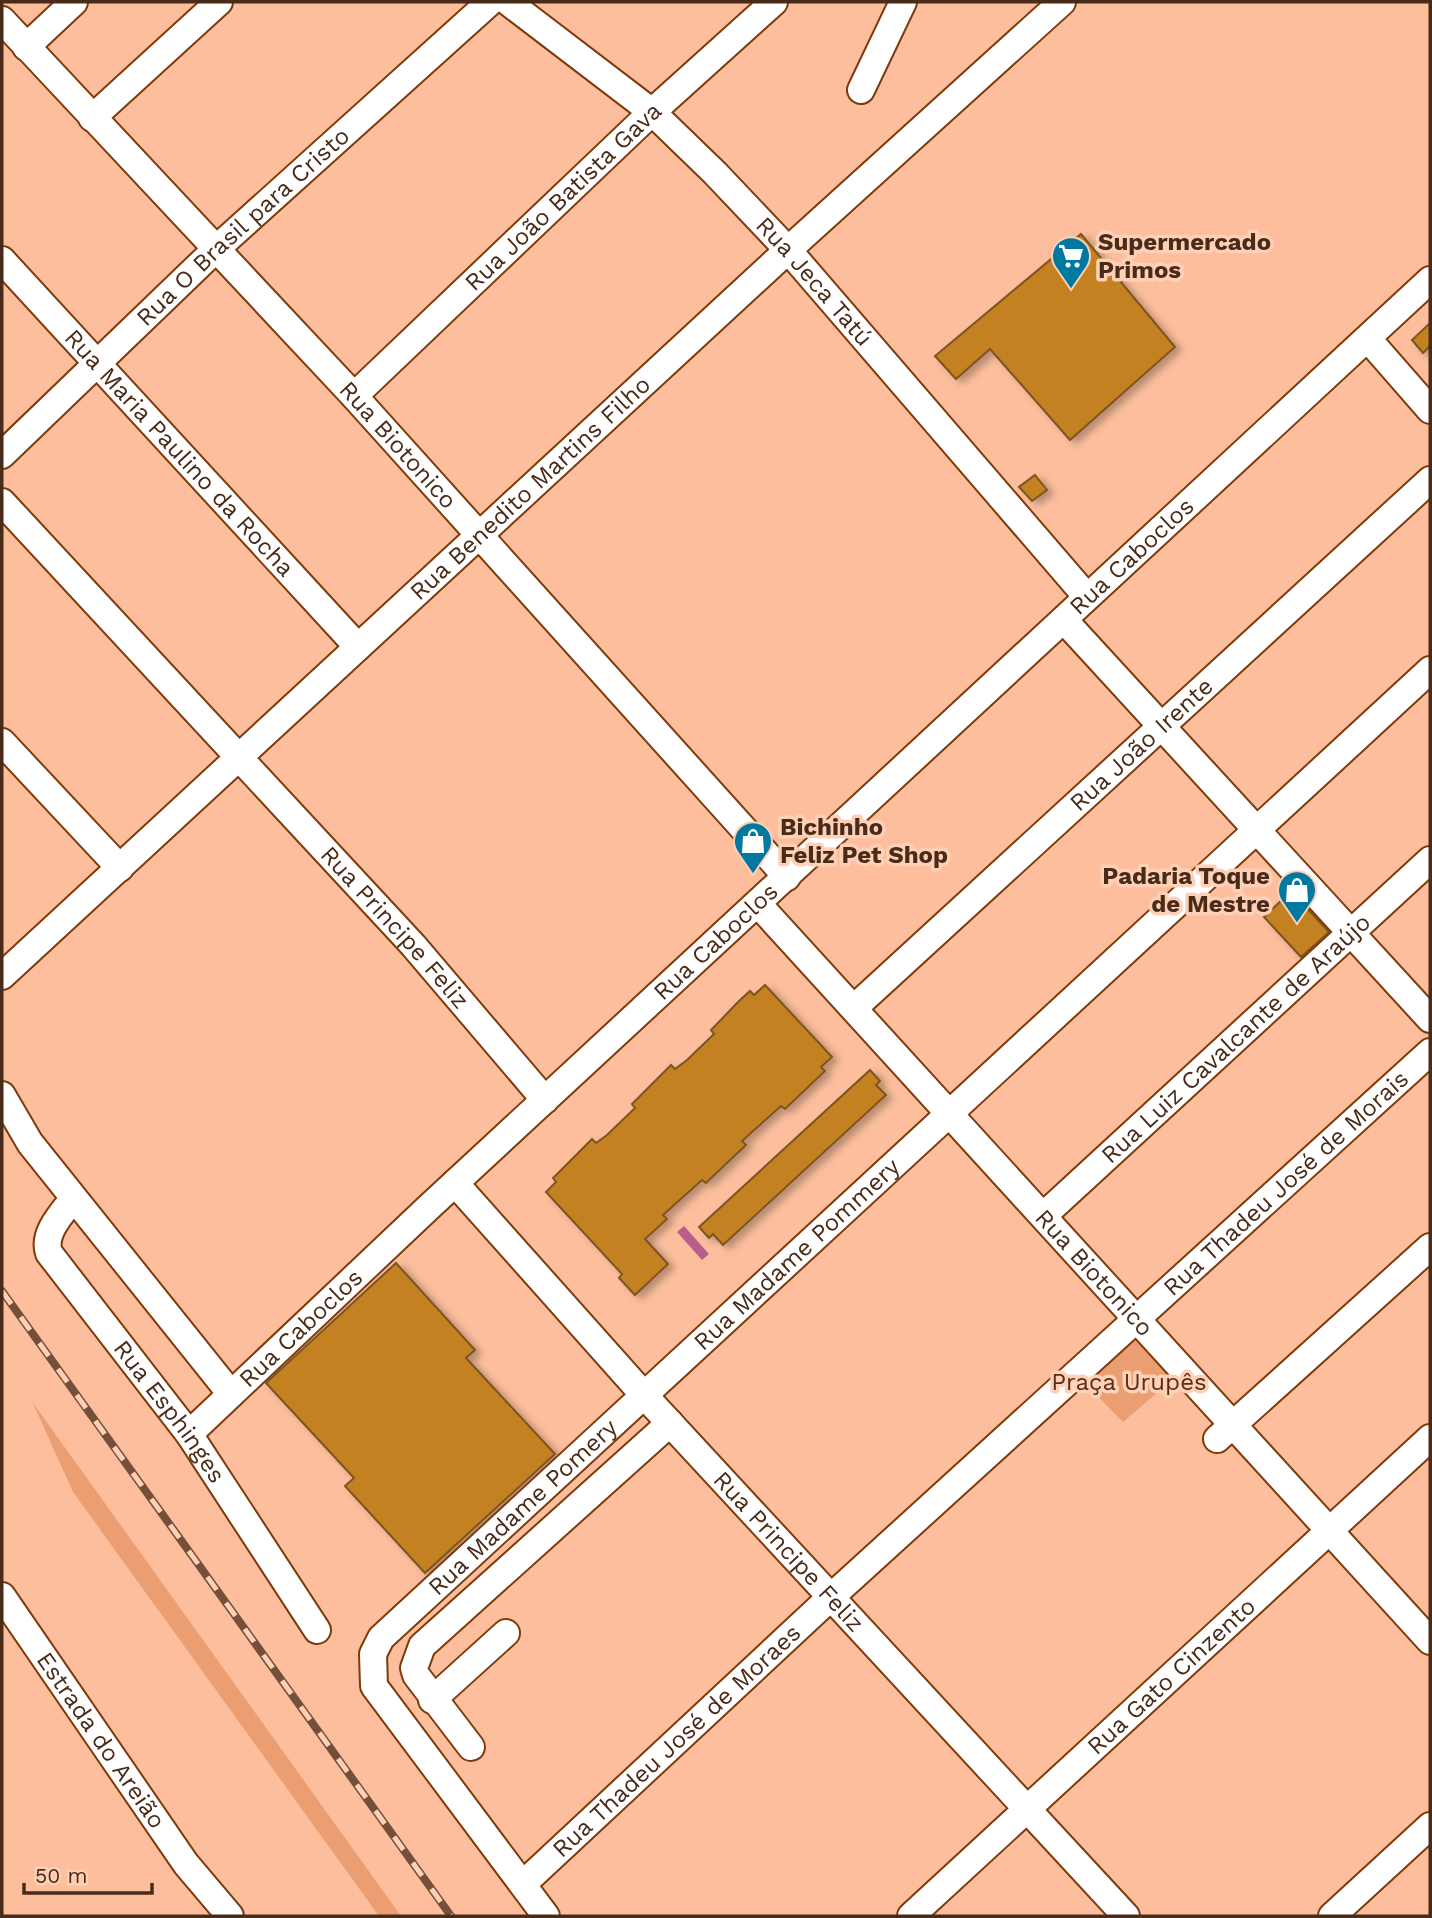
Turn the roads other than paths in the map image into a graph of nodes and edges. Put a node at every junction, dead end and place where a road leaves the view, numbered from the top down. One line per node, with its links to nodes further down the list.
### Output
1 (74, 2): 9 (street)
2 (219, 2): 12 (street)
3 (490, 2): 13 (street, Rua O Brasil para Cristo)
4 (508, 2): 11 (street, Rua Jeca Tatú)
5 (774, 2): 11 (street, Rua João Batista Gava)
6 (903, 2): 10 (street)
7 (1062, 2): 14 (street, Rua Benedito Martins Filho)
8 (2, 20): 9 (street, Rua Biotonico)
9 (26, 47): 12 (street, Rua Biotonico)
10 (861, 90)
11 (652, 112): 14 (street, Rua Jeca Tatú); 19 (street, Rua João Batista Gava)
12 (92, 118): 13 (street, Rua Biotonico)
13 (215, 250): 18 (street, Rua O Brasil para Cristo); 19 (street, Rua Biotonico)
14 (788, 250): 24 (street, Rua Benedito Martins Filho); 25 (street, Rua Jeca Tatú)
15 (2, 260): 18 (street, Rua Maria Paulino da Rocha)
16 (1430, 280): 17 (street, Rua Caboclos)
17 (1368, 339): 20 (street); 25 (street, Rua Caboclos)
18 (98, 365): 21 (street, Rua O Brasil para Cristo); 27 (street, Rua Maria Paulino da Rocha)
19 (354, 396): 24 (street, Rua Biotonico)
20 (1430, 411)
21 (2, 455)
22 (1430, 480): 29 (street, Rua João Irente)
23 (2, 502): 31 (street, Rua Principe Feliz)
24 (478, 535): 27 (street, Rua Benedito Martins Filho); 35 (street, Rua Biotonico)
25 (1087, 597): 26 (street, Rua Caboclos)
26 (1064, 620): 29 (street); 35 (street, Rua Caboclos)
27 (358, 647): 31 (street, Rua Benedito Martins Filho)
28 (1430, 670): 32 (street)
29 (1163, 727): 32 (street); 39 (street, Rua João Irente)
30 (2, 742): 34 (street)
31 (240, 757): 34 (street, Rua Benedito Martins Filho); 43 (street, Rua Principe Feliz)
32 (1258, 831): 37 (street); 44 (street)
33 (1430, 860): 37 (street, Rua Luiz Cavalcante de Araújo)
34 (120, 868): 38 (street, Rua Benedito Martins Filho)
35 (787, 877): 36 (street, Rua Caboclos)
36 (758, 904): 39 (street, Rua Biotonico); 43 (street, Rua Caboclos)
37 (1351, 932): 40 (street); 47 (street, Rua Luiz Cavalcante de Araújo)
38 (2, 974)
39 (854, 1008): 44 (street, Rua Biotonico)
40 (1430, 1019)
41 (1430, 1052): 49 (street, Rua Thadeu José de Morais)
42 (2, 1095): 46 (street)
43 (545, 1100): 45 (street, Rua Caboclos)
44 (950, 1113): 47 (street, Rua Biotonico); 51 (street, Rua Madame Pommery)
45 (454, 1183): 50 (street, Rua Caboclos); 51 (street, Rua Principe Feliz)
46 (73, 1199): 50 (street); 54 (street, Rua Esphinges)
47 (1043, 1216): 49 (street, Rua Biotonico)
48 (1430, 1247): 53 (street)
49 (1136, 1319): 53 (street, Rua Biotonico); 58 (street, Rua Thadeu José de Morais)
50 (231, 1394): 54 (street, Rua Caboclos)
51 (643, 1394): 52 (street, Rua Principe Feliz); 66 (street, Rua Madame Pomery)
52 (670, 1423): 58 (street, Rua Principe Feliz); 62 (street)
53 (1226, 1432): 56 (street, Rua Biotonico)
54 (189, 1434): 59 (street, Rua Esphinges)
55 (1430, 1438): 56 (street, Rua Gato Cinzento)
56 (1328, 1531): 61 (street, Rua Biotonico); 64 (street, Rua Gato Cinzento)
57 (2, 1596): 67 (street, Estrada do Areião)
58 (831, 1597): 64 (street, Rua Principe Feliz); 66 (street, Rua Thadeu José de Moraes)
59 (317, 1630)
60 (506, 1633): 62 (street)
61 (1430, 1641)
62 (432, 1700): 63 (street)
63 (471, 1747)
64 (1028, 1809): 69 (street, Rua Gato Cinzento); 70 (street, Rua Principe Feliz)
65 (1430, 1826): 71 (street)
66 (523, 1884): 68 (street)
67 (229, 1916)
68 (546, 1916)
69 (911, 1916)
70 (1126, 1916)
71 (1332, 1916)

